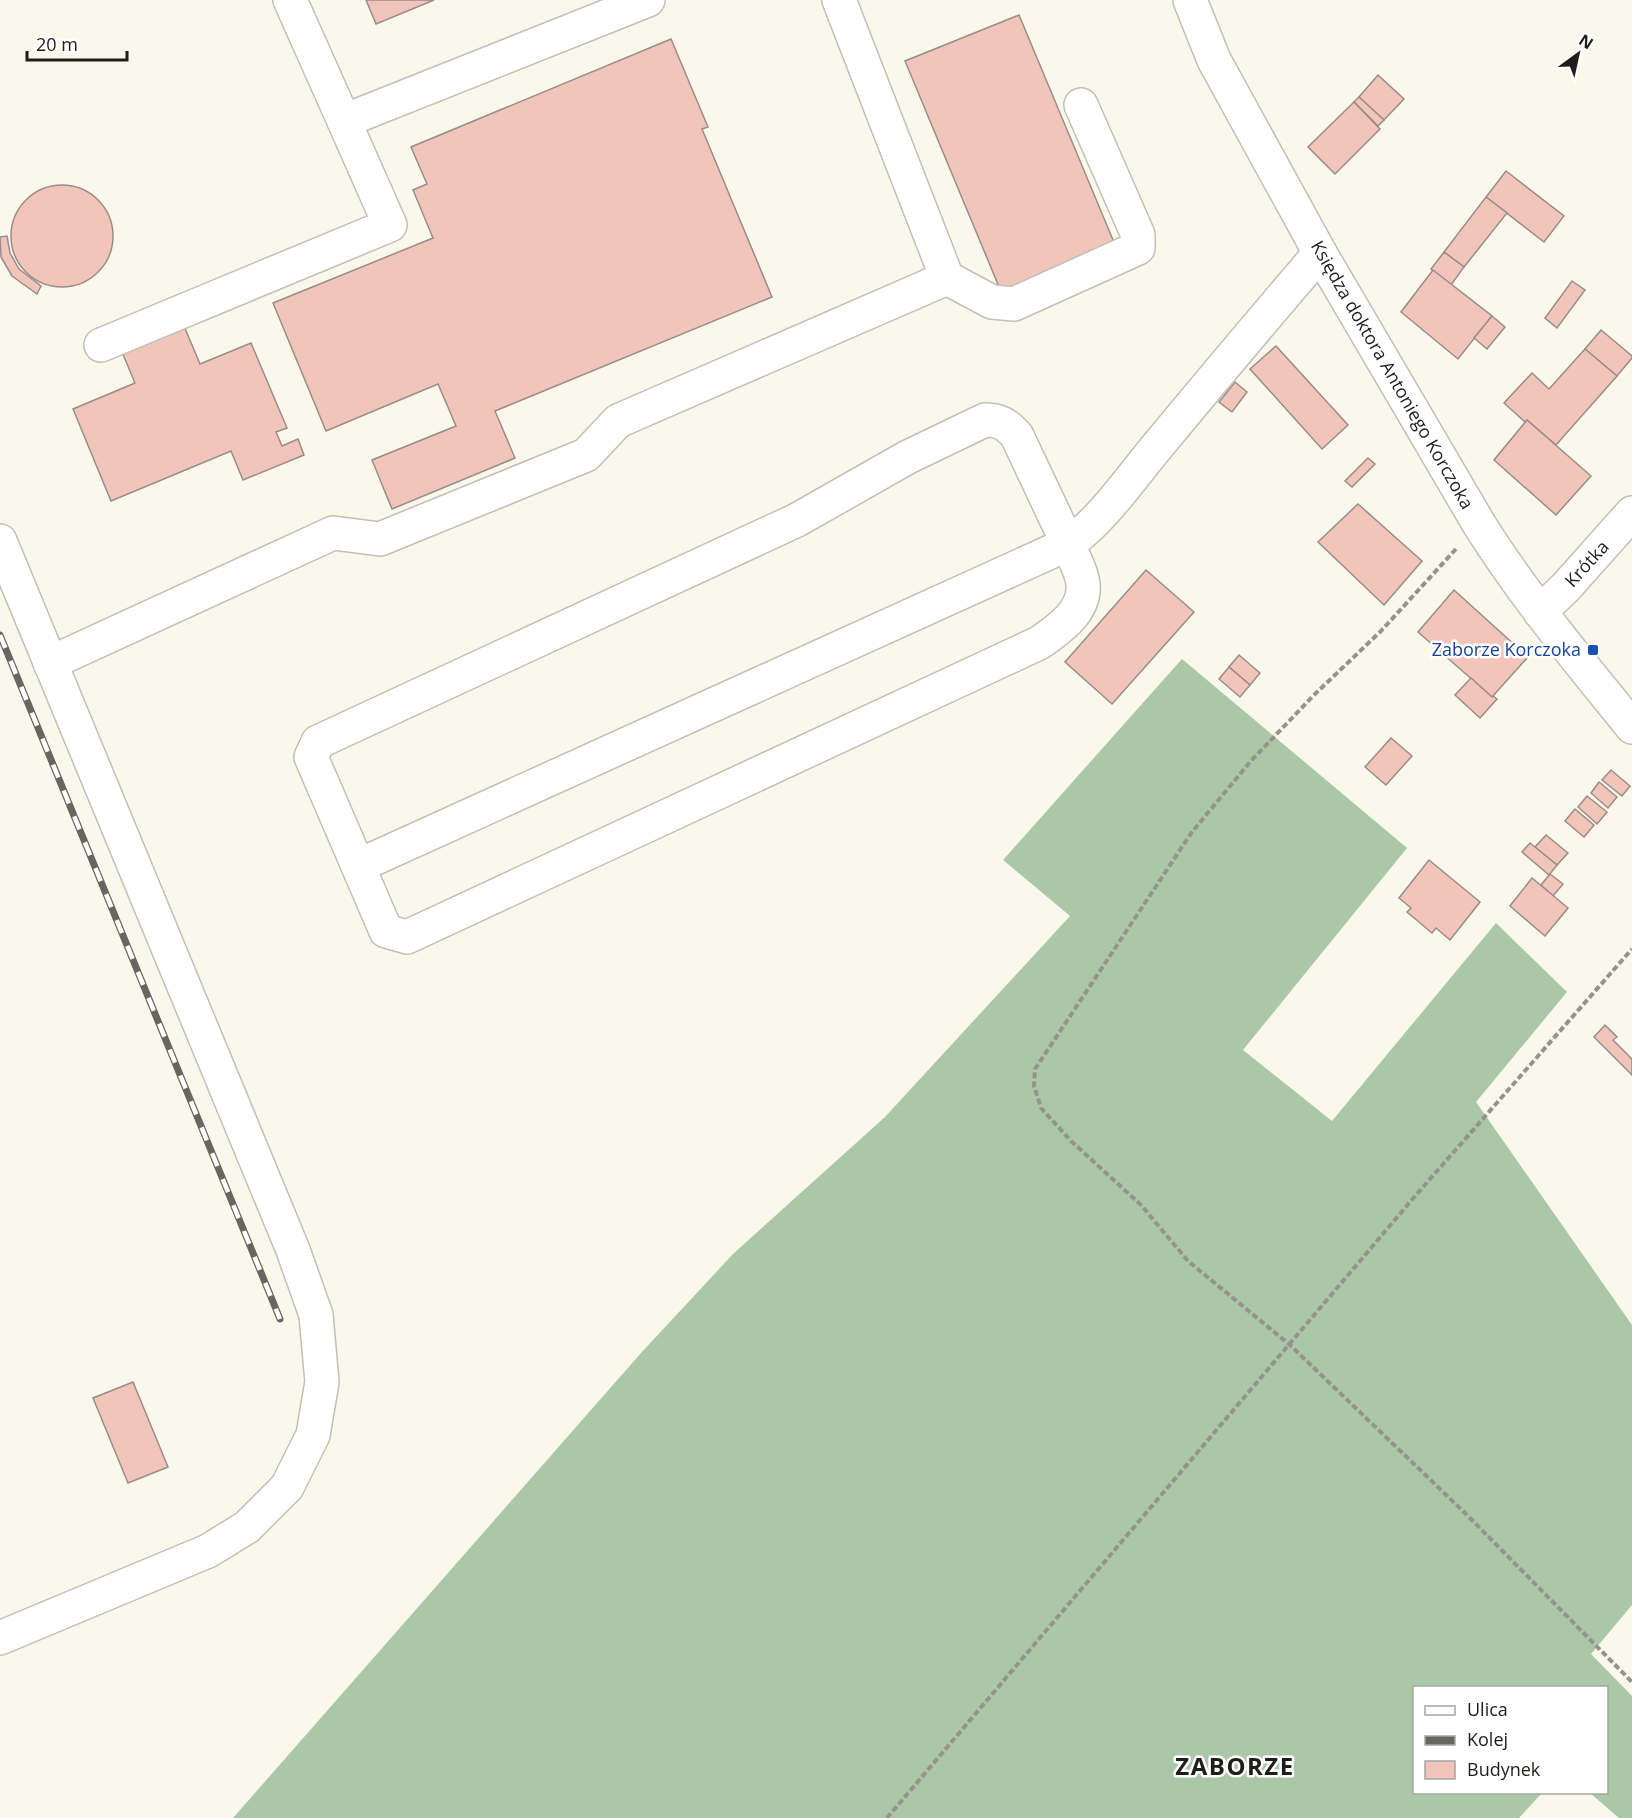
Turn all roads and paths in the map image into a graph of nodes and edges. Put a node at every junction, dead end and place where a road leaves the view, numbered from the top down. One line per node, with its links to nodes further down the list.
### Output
1 (290, 0): 6 (street)
2 (648, 0): 6 (street)
3 (839, 0): 8 (street)
4 (1190, 0): 7 (street, Księdza doktora Antoniego Korczoka)
5 (1081, 105): 8 (street)
6 (344, 121): 9 (street)
7 (1320, 254): 11 (street, Księdza doktora Antoniego Korczoka); 13 (street)
8 (946, 278): 15 (street)
9 (101, 345)
10 (1632, 513): 14 (street, Krótka)
11 (1479, 524): 14 (street, Księdza doktora Antoniego Korczoka); 19 (path)
12 (0, 541): 15 (street)
13 (1068, 544): 17 (street); 17 (street); 17 (street)
14 (1540, 612): 16 (street, Księdza doktora Antoniego Korczoka)
15 (50, 663): 20 (street)
16 (1632, 728)
17 (358, 866)
18 (1632, 949): 19 (path)
19 (1290, 1345): 21 (path); 22 (path)
20 (0, 1638)
21 (1632, 1682)
22 (887, 1818)

